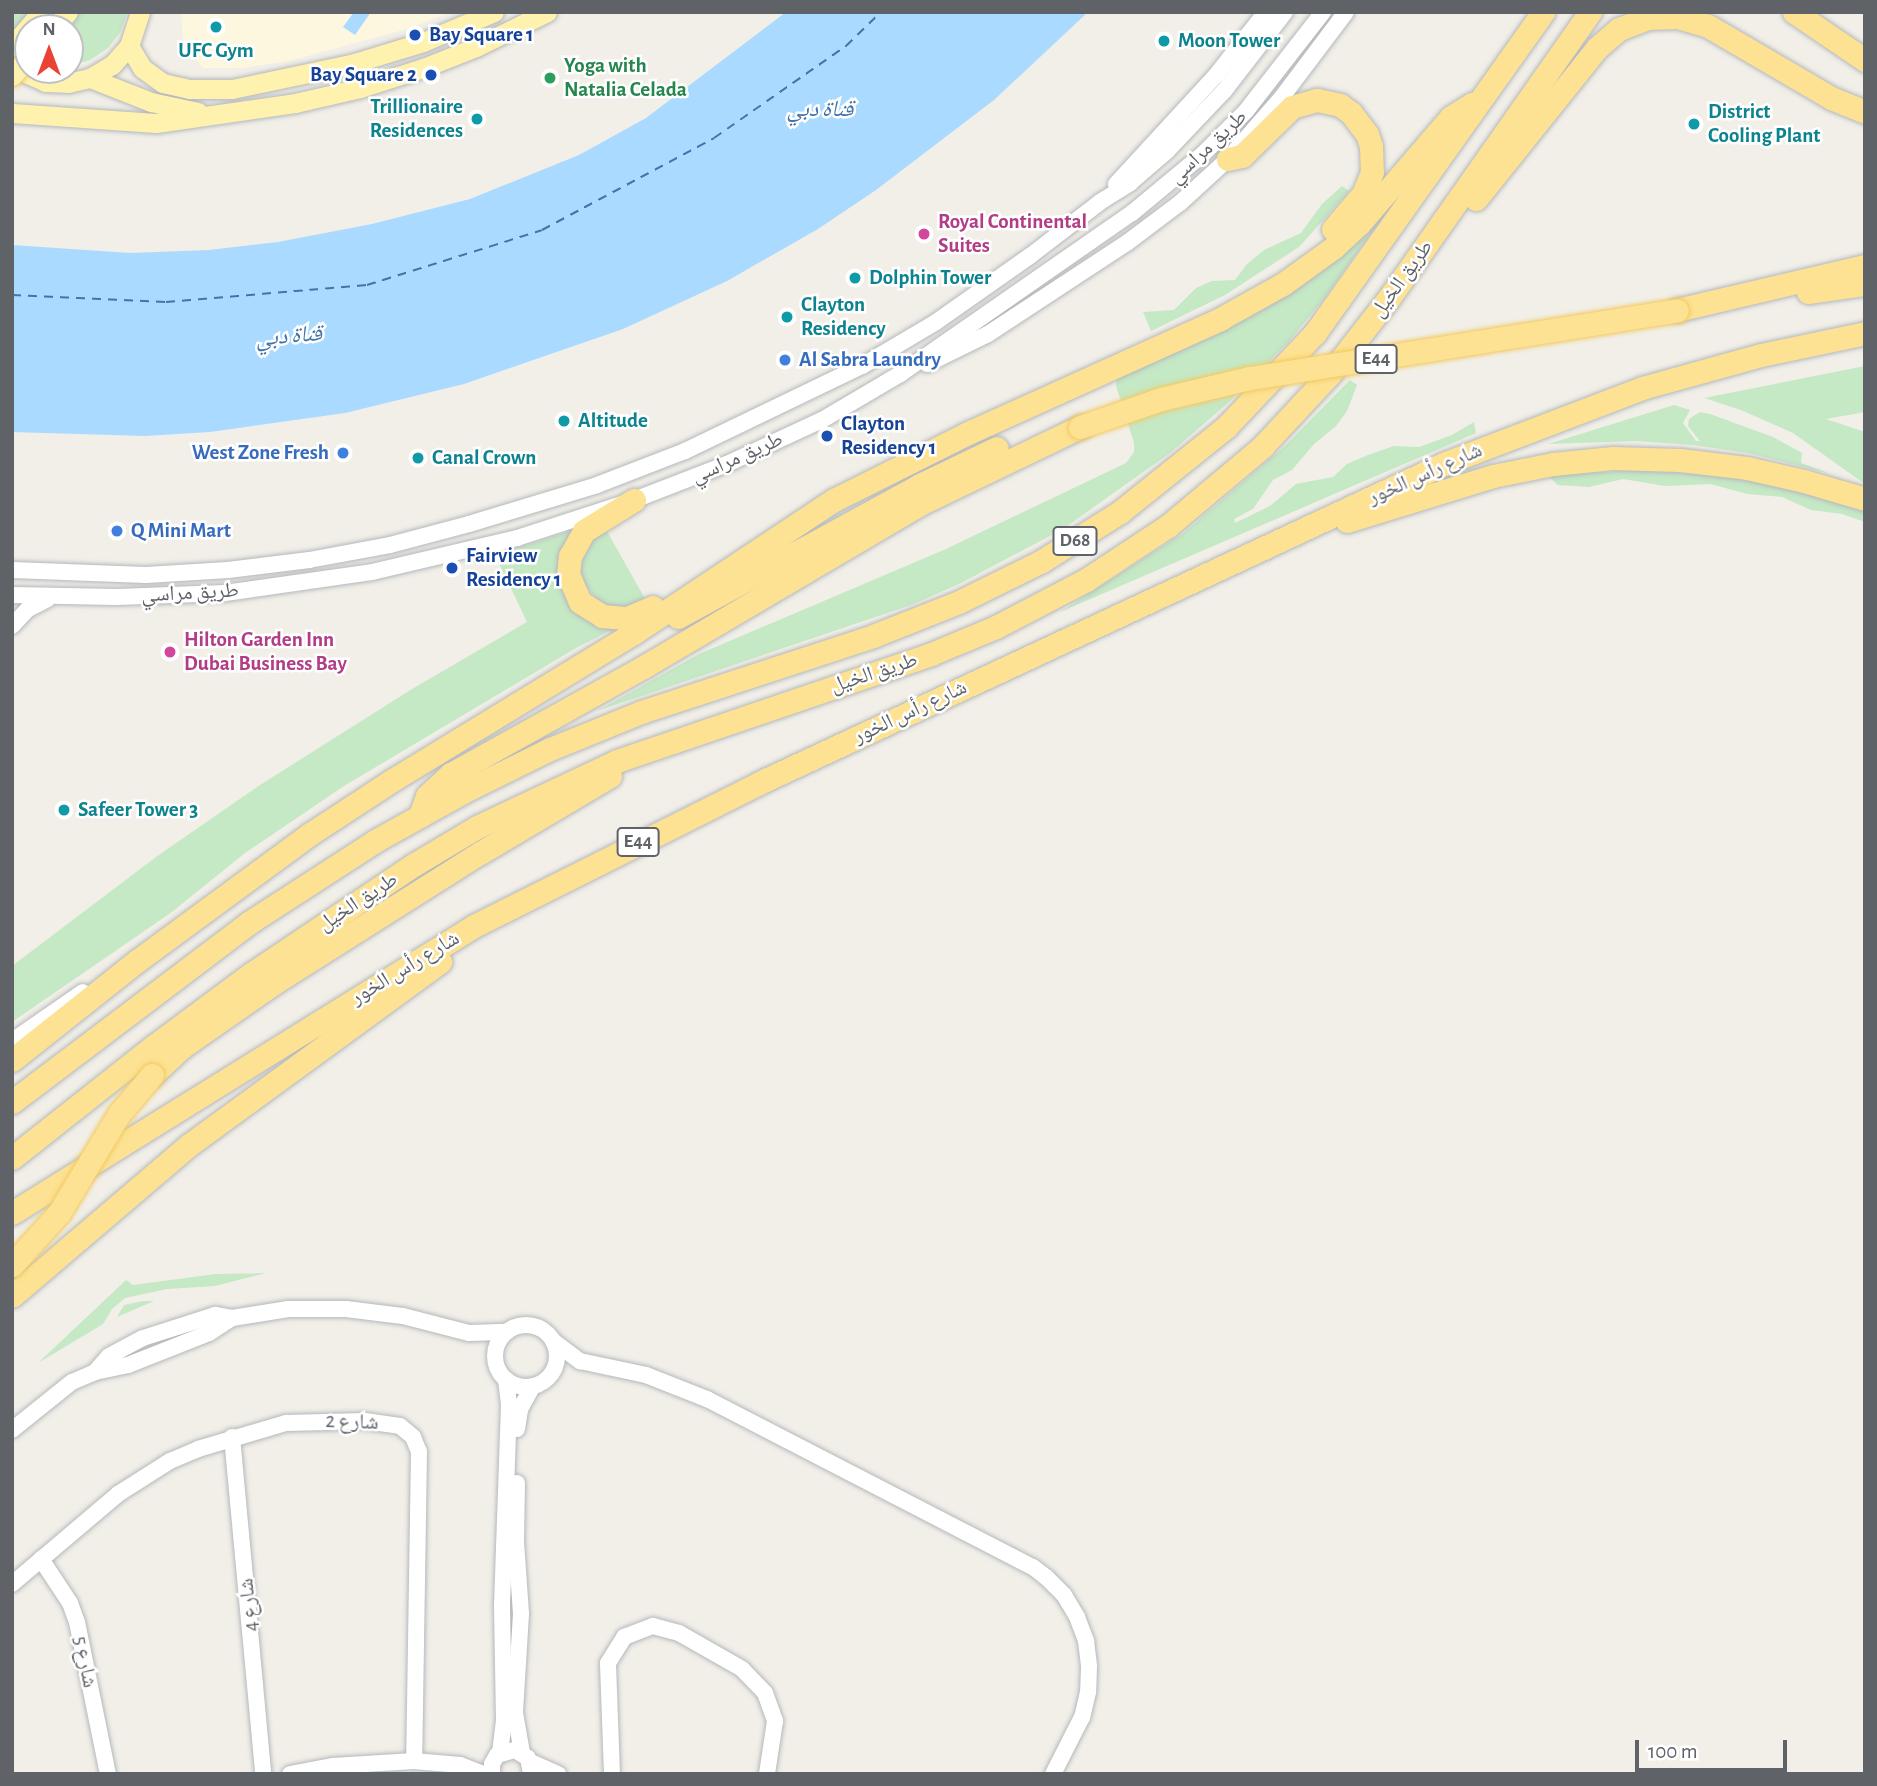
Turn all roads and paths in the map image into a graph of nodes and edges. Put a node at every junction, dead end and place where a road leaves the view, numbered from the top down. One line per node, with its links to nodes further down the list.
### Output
1 (41, 12): 12 (main road)
2 (140, 12): 13 (main road)
3 (494, 12): 13 (main road)
4 (547, 12): 19 (main road)
5 (1266, 12): 23 (street)
6 (1285, 12): 23 (street, طريق مراسي)
7 (1323, 12): 32 (street, طريق مراسي)
8 (1346, 12): 21 (street)
9 (1543, 12): 17 (highway, طريق الخيل / D68)
10 (1590, 12): 24 (highway, طريق الخيل / D68)
11 (1794, 12): 14 (highway)
12 (12, 46)
13 (129, 46): 15 (main road)
14 (1865, 60)
15 (90, 78): 16 (main road); 19 (main road)
16 (84, 79)
17 (1479, 103): 31 (highway); 44 (highway, طريق الخيل / D68)
18 (12, 113): 19 (main road)
19 (230, 113)
20 (1865, 113): 24 (highway)
21 (1227, 159): 31 (highway); 32 (street)
22 (1089, 188): 23 (street)
23 (1100, 202): 38 (street, طريق مراسي)
24 (1438, 228): 43 (highway, طريق الخيل / D68)
25 (1865, 266): 27 (highway)
26 (1865, 284): 27 (highway, E44)
27 (1677, 310): 36 (highway, E44, bridge)
28 (1865, 333): 30 (highway, شارع رأس الخور / E44)
29 (1865, 340): 30 (highway)
30 (1822, 342): 35 (highway, شارع رأس الخور / E44)
31 (1157, 347): 37 (highway)
32 (900, 374): 34 (street, طريق مراسي)
33 (1865, 499): 35 (highway)
34 (634, 500): 37 (highway); 40 (street, طريق مراسي)
35 (1297, 534): 45 (highway, شارع رأس الخور / E44)
36 (832, 546): 42 (highway); 44 (highway, E44)
37 (750, 553): 42 (highway)
38 (12, 570)
39 (12, 594): 40 (street, طريق مراسي)
40 (62, 596): 41 (street)
41 (12, 626)
42 (635, 632): 46 (highway)
43 (653, 747): 50 (highway, طريق الخيل); 52 (highway, bridge)
44 (420, 816): 49 (highway, طريق الخيل)
45 (474, 926): 51 (highway, شارع رأس الخور / E44); 53 (highway)
46 (137, 961): 47 (street); 48 (highway)
47 (12, 1041)
48 (12, 1060)
49 (12, 1102)
50 (12, 1158)
51 (12, 1213)
52 (12, 1265)
53 (12, 1296)
54 (232, 1318): 55 (street); 56 (street); 59 (street)
55 (175, 1326): 59 (street); 62 (street)
56 (460, 1331): 57 (street); 60 (street)
57 (507, 1332): 58 (street); 60 (street)
58 (553, 1341): 61 (street); 63 (street)
59 (182, 1343): 62 (street)
60 (495, 1357): 64 (street)
61 (580, 1361): 63 (street); 84 (street)
62 (95, 1372): 66 (street)
63 (551, 1374): 65 (street)
64 (506, 1379): 65 (street); 70 (street)
65 (533, 1386): 71 (street)
66 (12, 1430)
67 (232, 1437): 68 (street, شارع 2); 72 (street, شارع 2); 78 (street, شارع 4)
68 (41, 1559): 69 (street, شارع 2); 77 (street, شارع 5)
69 (12, 1584)
70 (502, 1614): 71 (street); 73 (street)
71 (521, 1614): 74 (street)
72 (414, 1761): 75 (street); 76 (street)
73 (496, 1762): 74 (street); 75 (street)
74 (528, 1763): 81 (street)
75 (460, 1765): 80 (street)
76 (368, 1768): 79 (street)
77 (108, 1774)
78 (263, 1774)
79 (290, 1774)
80 (483, 1774)
81 (558, 1774)
82 (612, 1774): 83 (street)
83 (767, 1774)
84 (1053, 1774)

